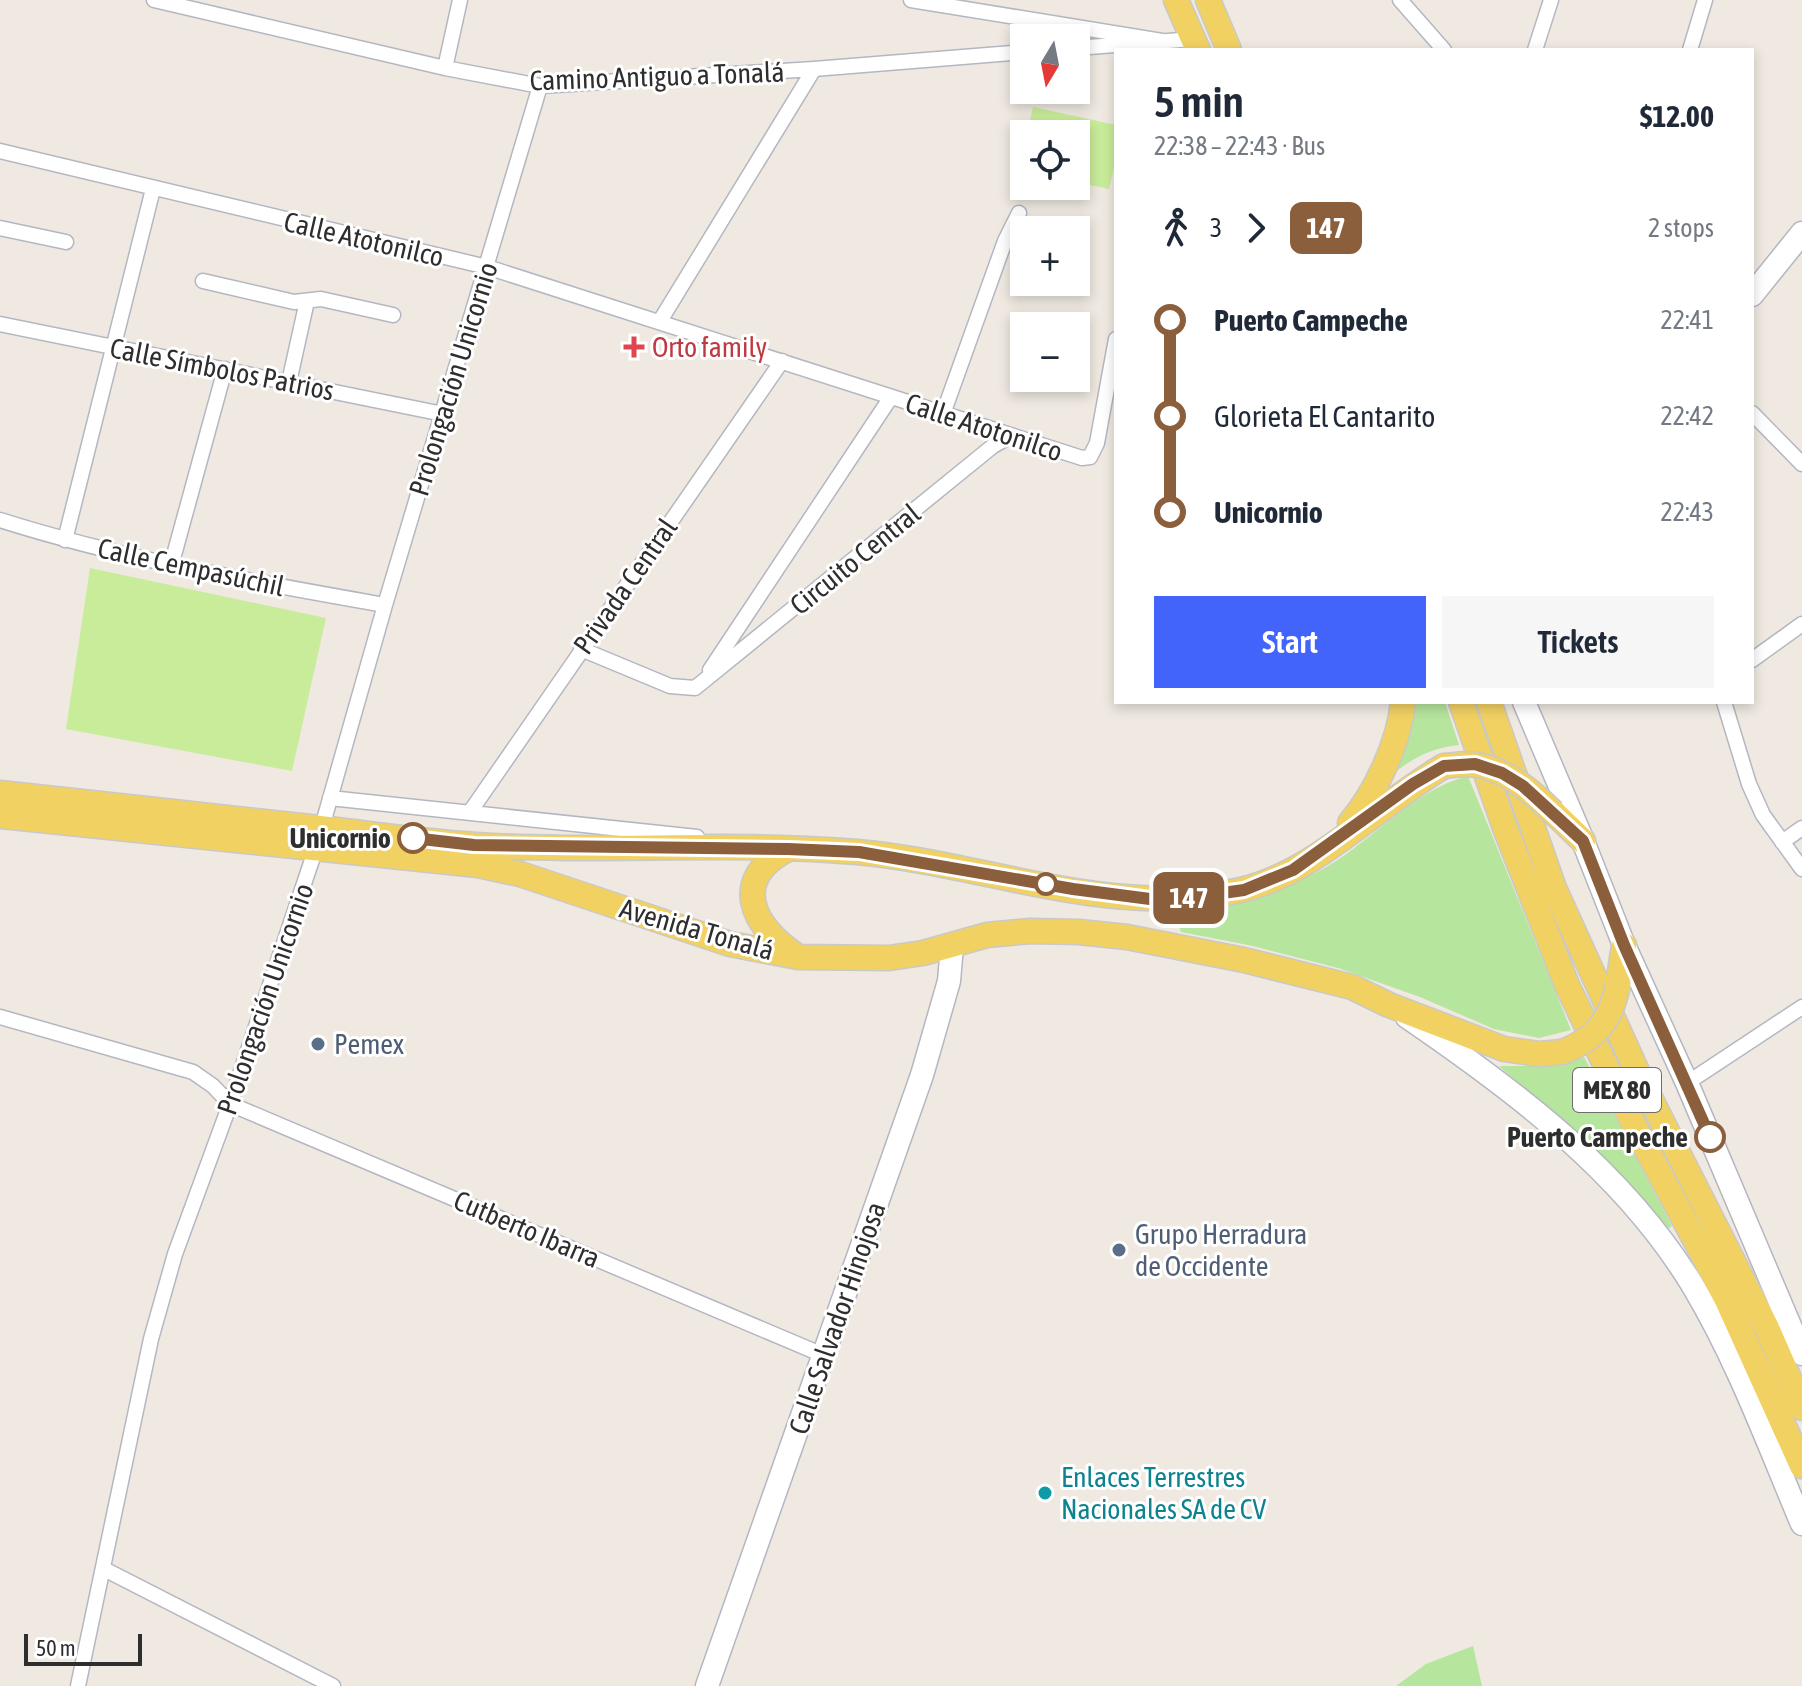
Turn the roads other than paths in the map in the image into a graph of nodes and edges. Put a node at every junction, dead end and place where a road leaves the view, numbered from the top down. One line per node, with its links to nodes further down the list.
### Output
1 (154, 0): 9 (street, Camino Antiguo a Tonalá)
2 (460, 0): 18 (street)
3 (911, 0): 10 (street)
4 (1176, 0): 11 (main road)
5 (1208, 0): 13 (main road)
6 (1400, 0): 14 (street)
7 (1551, 0): 15 (street)
8 (1705, 0): 16 (street)
9 (171, 2): 18 (street, Camino Antiguo a Tonalá)
10 (1162, 41): 11 (street); 12 (street)
11 (1196, 44)
12 (1090, 47)
13 (1228, 48)
14 (1442, 48)
15 (1536, 48)
16 (1691, 48)
17 (1010, 53): 19 (street, Camino Antiguo a Tonalá)
18 (445, 68): 20 (street, Camino Antiguo a Tonalá)
19 (814, 69): 20 (street, Camino Antiguo a Tonalá); 32 (street)
20 (540, 86): 27 (street, Prolongación Unicornio)
21 (0, 151): 22 (street, Calle Atotonilco)
22 (153, 189): 27 (street, Calle Atotonilco); 34 (street)
23 (1019, 213): 41 (street)
24 (0, 228): 26 (street)
25 (1802, 233): 29 (main road)
26 (66, 242)
27 (487, 267): 32 (street, Calle Atotonilco); 40 (street, Prolongación Unicornio)
28 (203, 281): 30 (street)
29 (1754, 293)
30 (307, 301): 31 (street); 38 (street)
31 (393, 315)
32 (660, 321): 36 (street, Calle Atotonilco)
33 (0, 324): 34 (street, Calle Símbolos Patrios)
34 (115, 348): 37 (street, Calle Símbolos Patrios); 46 (street)
35 (1114, 350): 43 (street, Calle Atotonilco)
36 (782, 361): 39 (street, Calle Atotonilco); 50 (street, Privada Central)
37 (225, 369): 38 (street, Calle Símbolos Patrios); 47 (street)
38 (289, 382): 40 (street, Calle Símbolos Patrios)
39 (891, 397): 41 (street, Calle Atotonilco); 52 (street, Circuito Central)
40 (443, 414): 48 (street, Prolongación Unicornio)
41 (943, 414): 43 (street, Calle Atotonilco)
42 (1754, 415): 44 (street)
43 (1011, 436): 52 (street, Circuito Central)
44 (1802, 464)
45 (0, 520): 46 (street, Calle Cempasúchil)
46 (65, 540): 47 (street, Calle Cempasúchil)
47 (171, 566): 48 (street, Calle Cempasúchil)
48 (385, 605): 59 (street, Prolongación Unicornio)
49 (1802, 624): 51 (street)
50 (581, 649): 52 (street); 60 (street, Privada Central)
51 (1754, 659)
52 (701, 684)
53 (1402, 704): 66 (main road)
54 (1462, 704): 80 (main road, MEX 80)
55 (1490, 704): 79 (main road, MEX 80)
56 (1525, 704): 64 (main road)
57 (1725, 704): 65 (street)
58 (0, 793): 63 (main road, Avenida Tonalá)
59 (330, 798): 60 (street); 63 (street, Prolongación Unicornio)
60 (470, 812): 67 (street)
61 (0, 816): 63 (main road, Avenida Tonalá)
62 (1802, 828): 65 (street)
63 (318, 838): 67 (main road, Avenida Tonalá); 71 (main road, Avenida Tonalá); 76 (street, Prolongación Unicornio)
64 (1583, 841): 66 (main road, bridge); 69 (main road)
65 (1782, 842): 68 (street)
66 (1333, 843): 67 (main road, Avenida Tonalá)
67 (776, 849): 71 (main road)
68 (1802, 869)
69 (1624, 945): 72 (main road, Avenida Tonalá, bridge); 75 (main road)
70 (952, 946): 71 (main road, Avenida Tonalá); 72 (main road, Avenida Tonalá); 78 (main road, Calle Salvador Hinojosa)
71 (798, 957)
72 (1389, 1005): 81 (main road)
73 (1802, 1007): 75 (street)
74 (0, 1017): 76 (street, Cutberto Ibarra)
75 (1687, 1083): 77 (main road)
76 (230, 1104): 78 (street, Cutberto Ibarra); 82 (street, Prolongación Unicornio)
77 (1802, 1354)
78 (823, 1355): 85 (main road, Calle Salvador Hinojosa)
79 (1802, 1408)
80 (1802, 1466)
81 (1802, 1524)
82 (104, 1569): 83 (street, Prolongación Unicornio); 84 (street)
83 (78, 1686)
84 (333, 1686)
85 (707, 1686)

